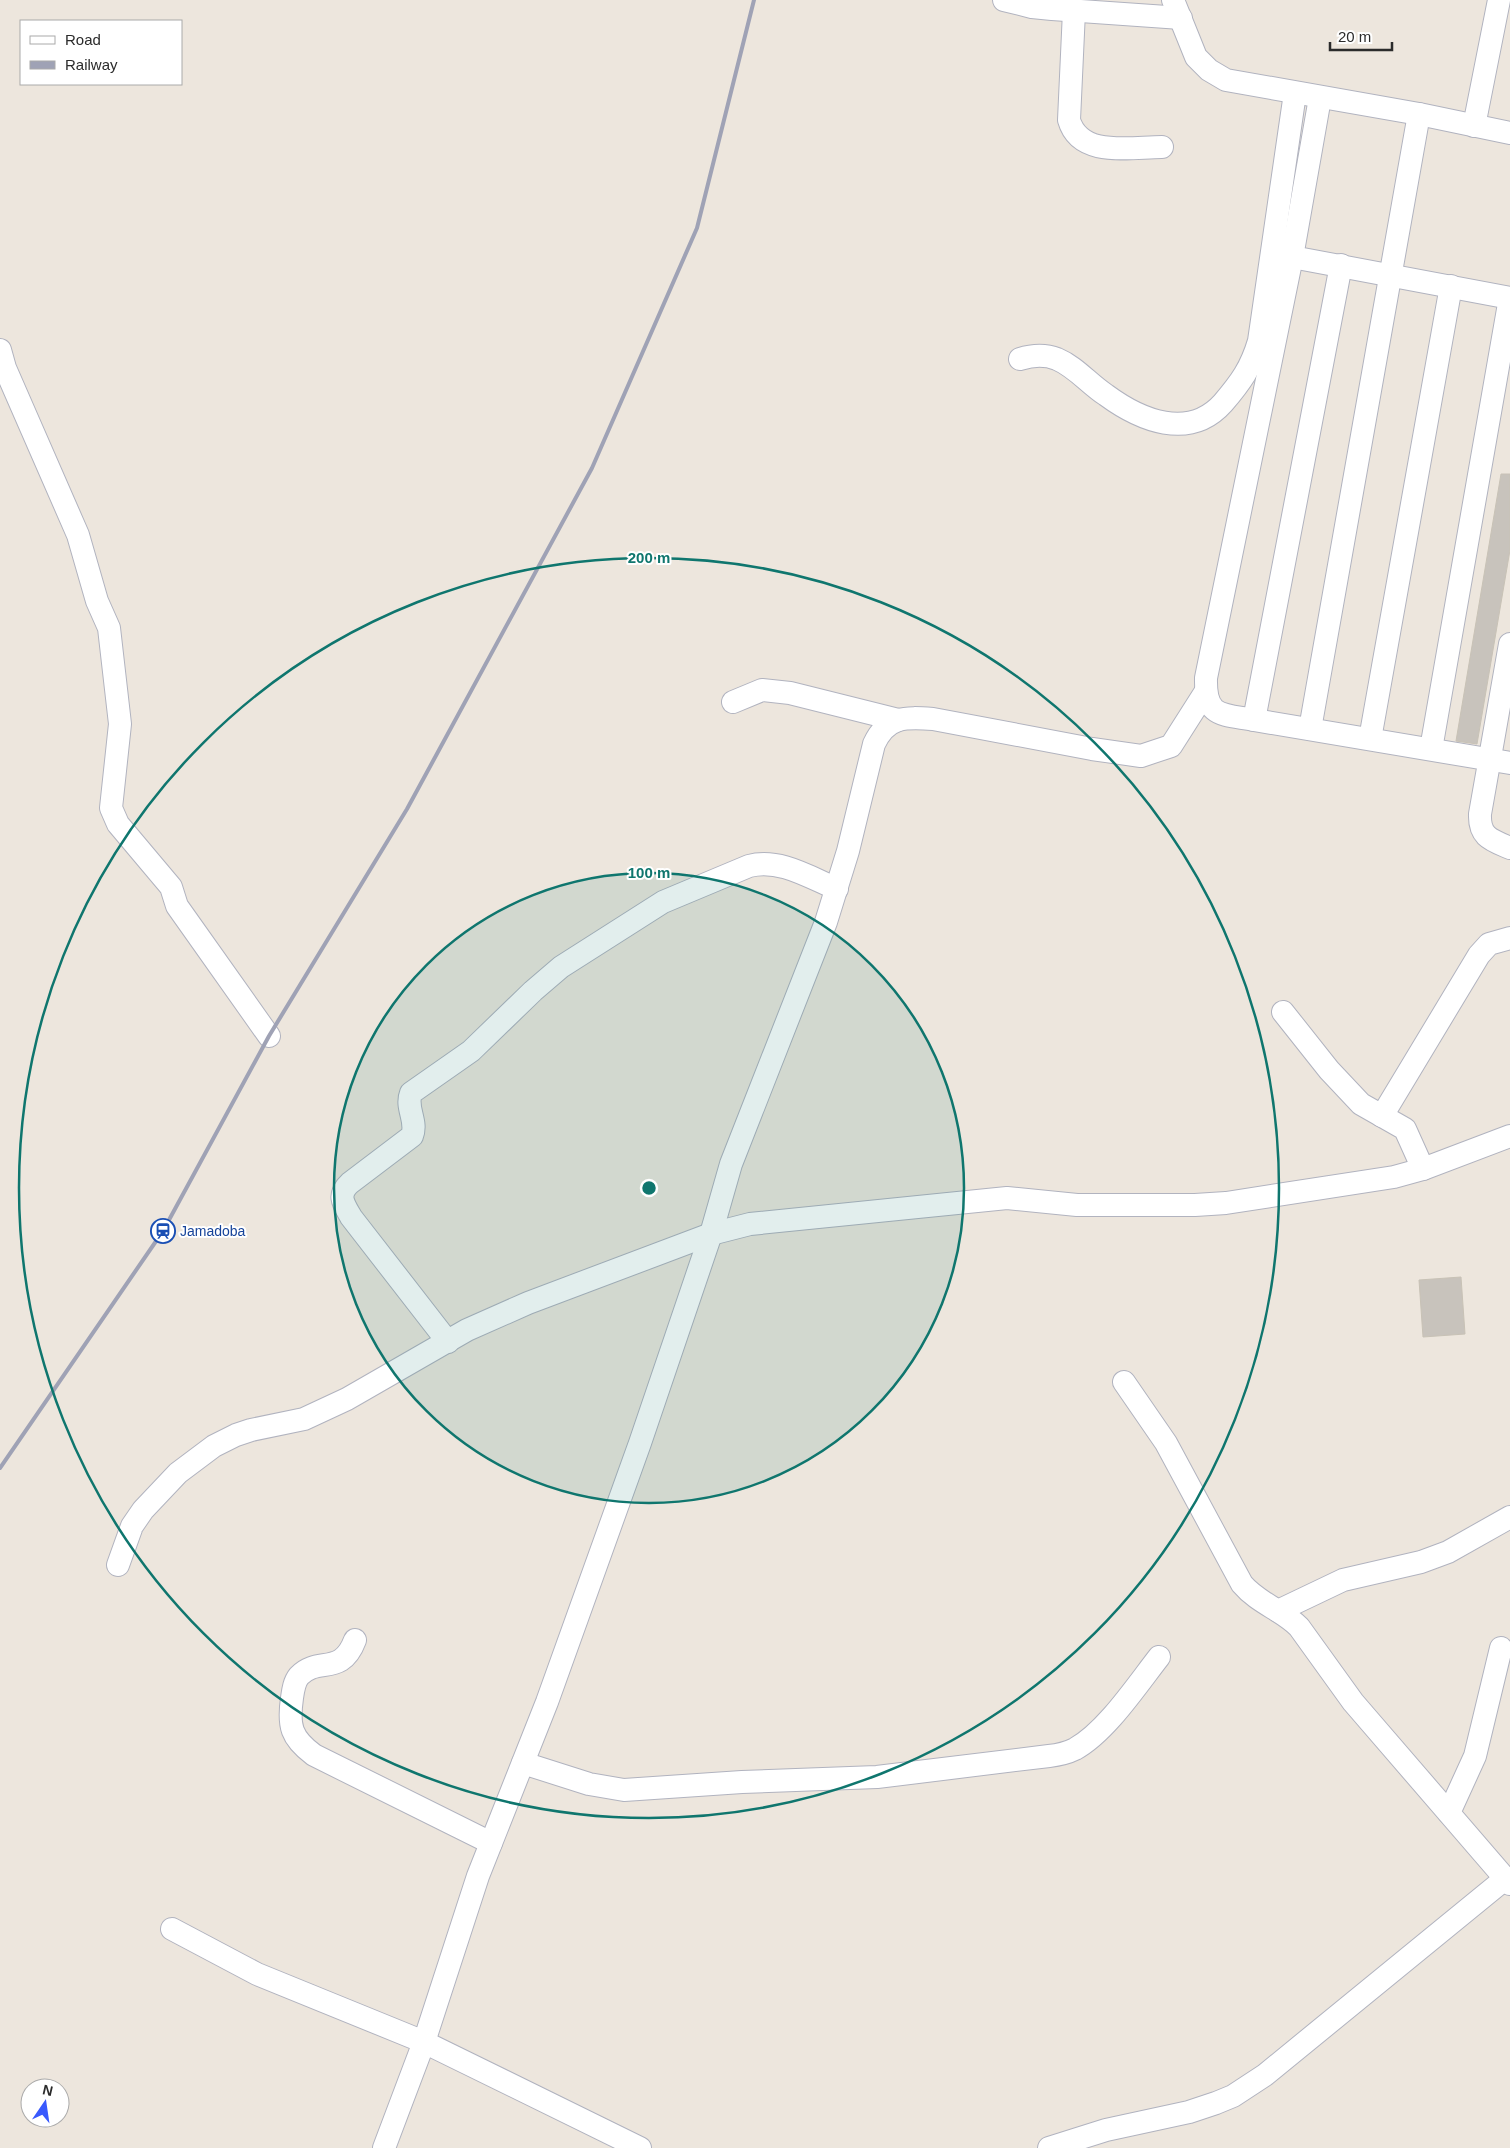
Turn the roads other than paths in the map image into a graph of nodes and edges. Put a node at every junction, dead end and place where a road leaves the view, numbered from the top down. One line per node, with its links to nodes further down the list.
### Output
1 (1004, 0): 4 (street)
2 (1499, 0): 8 (street)
3 (1177, 9): 4 (street); 5 (street)
4 (1074, 11): 10 (street)
5 (1295, 93): 6 (street); 17 (street)
6 (1320, 98): 7 (street); 11 (street)
7 (1419, 114): 8 (street); 13 (street)
8 (1474, 126): 9 (street)
9 (1510, 133)
10 (1162, 147)
11 (1292, 256): 12 (street); 19 (street)
12 (1341, 265): 13 (street); 22 (street)
13 (1392, 276): 14 (street); 23 (street)
14 (1451, 286): 15 (street); 24 (street)
15 (1510, 298): 25 (street)
16 (0, 350): 31 (street)
17 (1020, 359)
18 (1510, 644): 26 (street)
19 (1206, 691): 21 (street); 22 (street)
20 (733, 702): 21 (street)
21 (898, 720): 28 (street)
22 (1254, 720): 23 (street)
23 (1310, 729): 24 (street)
24 (1370, 739): 25 (street)
25 (1431, 749): 26 (street)
26 (1500, 761): 27 (street)
27 (1510, 848)
28 (837, 889): 35 (street); 36 (street)
29 (1510, 938): 32 (street)
30 (1283, 1012): 32 (street)
31 (269, 1036)
32 (1382, 1116): 34 (street)
33 (1510, 1136): 34 (street)
34 (1423, 1169): 35 (street)
35 (711, 1234): 36 (street); 44 (street)
36 (448, 1342): 39 (street)
37 (1124, 1382): 40 (street)
38 (1510, 1517): 40 (street)
39 (118, 1565)
40 (1278, 1611): 45 (street)
41 (355, 1640): 46 (street)
42 (1501, 1648): 45 (street)
43 (1159, 1657): 44 (street)
44 (523, 1763): 46 (street)
45 (1449, 1813): 47 (street)
46 (491, 1843): 49 (street)
47 (1508, 1881): 52 (street)
48 (172, 1929): 49 (street)
49 (424, 2042): 50 (street); 51 (street)
50 (384, 2148)
51 (640, 2148)
52 (1049, 2148)

